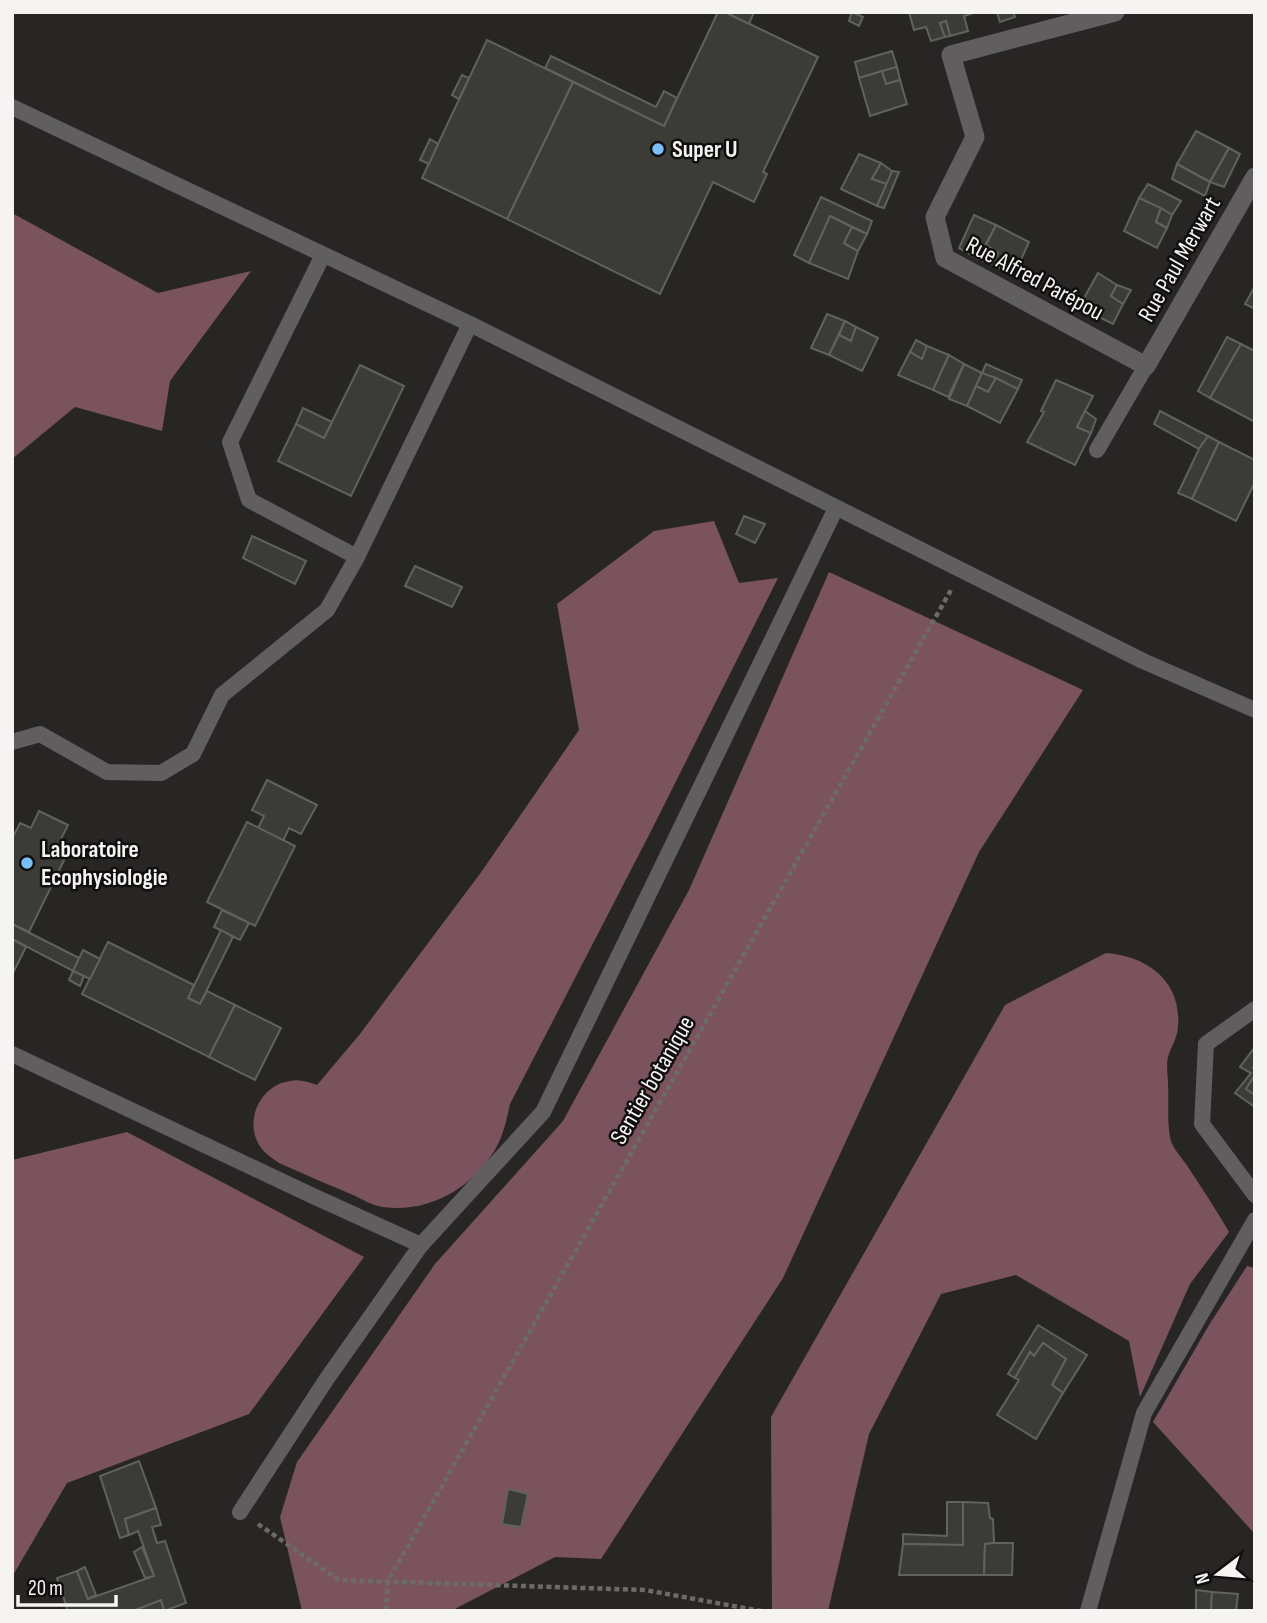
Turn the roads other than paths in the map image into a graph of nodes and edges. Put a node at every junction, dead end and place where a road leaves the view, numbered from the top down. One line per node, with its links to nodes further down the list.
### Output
1 (1115, 12): 6 (street, Rue Alfred Parépou)
2 (12, 107): 4 (lane)
3 (1255, 177): 6 (street, Rue Paul Merwart)
4 (323, 255): 5 (lane); 9 (lane)
5 (470, 324): 8 (lane); 9 (lane)
6 (1146, 366): 7 (lane)
7 (1097, 450)
8 (836, 509): 10 (lane); 16 (lane)
9 (357, 557): 11 (lane)
10 (1255, 710)
11 (12, 742)
12 (1255, 1009): 14 (lane)
13 (12, 1054): 16 (lane)
14 (1255, 1195)
15 (1255, 1220): 18 (lane)
16 (421, 1245): 17 (lane)
17 (240, 1512)
18 (1088, 1611)

